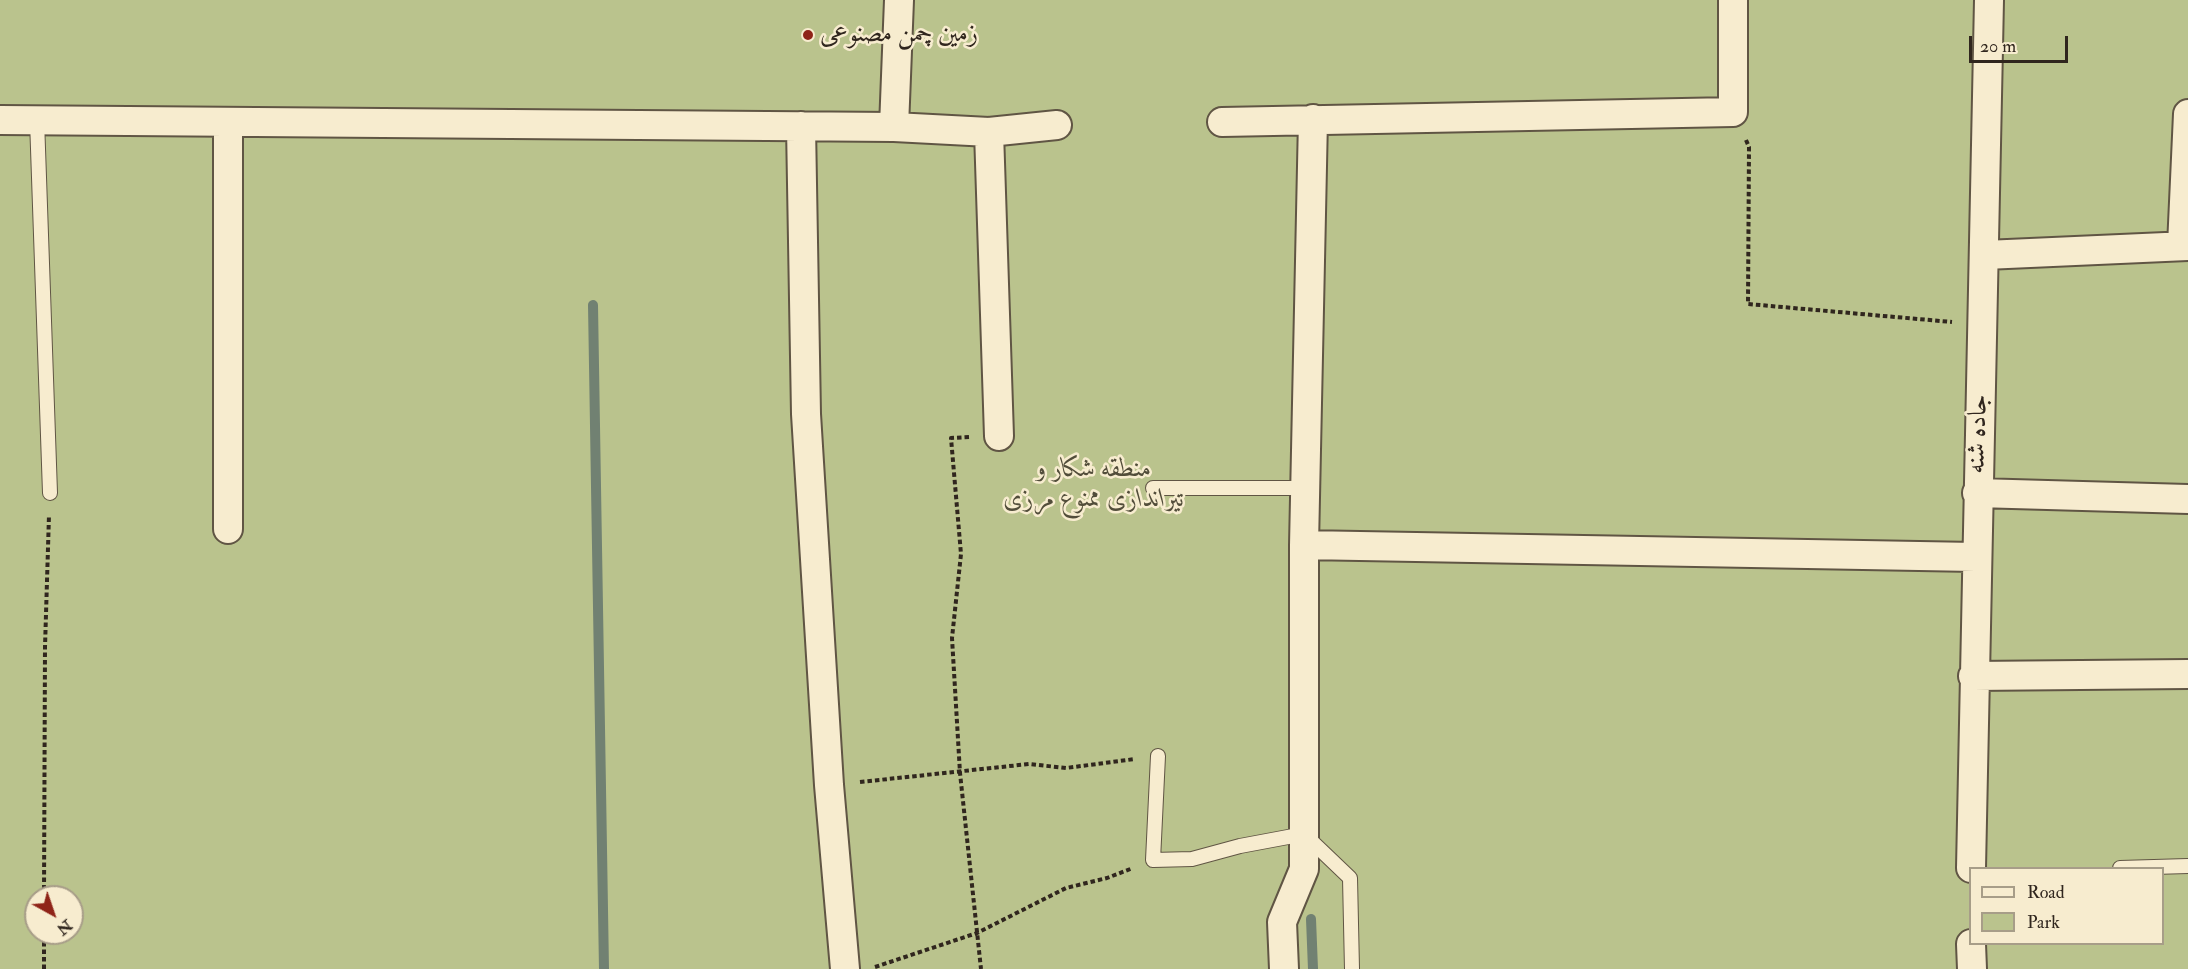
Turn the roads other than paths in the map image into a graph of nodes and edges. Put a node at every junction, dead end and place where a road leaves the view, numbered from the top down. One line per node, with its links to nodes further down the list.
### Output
1 (899, 0): 12 (street)
2 (1733, 0): 5 (street)
3 (1989, 0): 15 (street, جاده شنه)
4 (2188, 114): 14 (street)
5 (1313, 119): 9 (street); 18 (street)
6 (0, 120): 7 (street)
7 (37, 120): 8 (street); 19 (lane)
8 (228, 122): 11 (street); 22 (street)
9 (1222, 122)
10 (1057, 125): 13 (street)
11 (801, 126): 12 (street); 33 (street)
12 (894, 127): 13 (street)
13 (989, 132): 16 (street)
14 (2185, 246): 15 (street)
15 (1985, 255): 20 (street, جاده شنه)
16 (999, 436)
17 (1153, 488): 18 (lane)
18 (1305, 488): 23 (street)
19 (50, 493)
20 (1977, 493): 21 (street); 24 (street, جاده شنه)
21 (2188, 499)
22 (228, 529)
23 (1304, 544): 24 (street); 28 (street)
24 (1975, 557): 26 (street, جاده شنه)
25 (2188, 674): 26 (street)
26 (1973, 676): 30 (street, جاده شنه)
27 (1158, 756): 28 (lane)
28 (1304, 834): 34 (street); 35 (lane)
29 (2188, 866): 31 (lane)
30 (1971, 867)
31 (2154, 867)
32 (1971, 945): 36 (street)
33 (845, 969)
34 (1284, 969)
35 (1352, 969)
36 (1972, 969)

